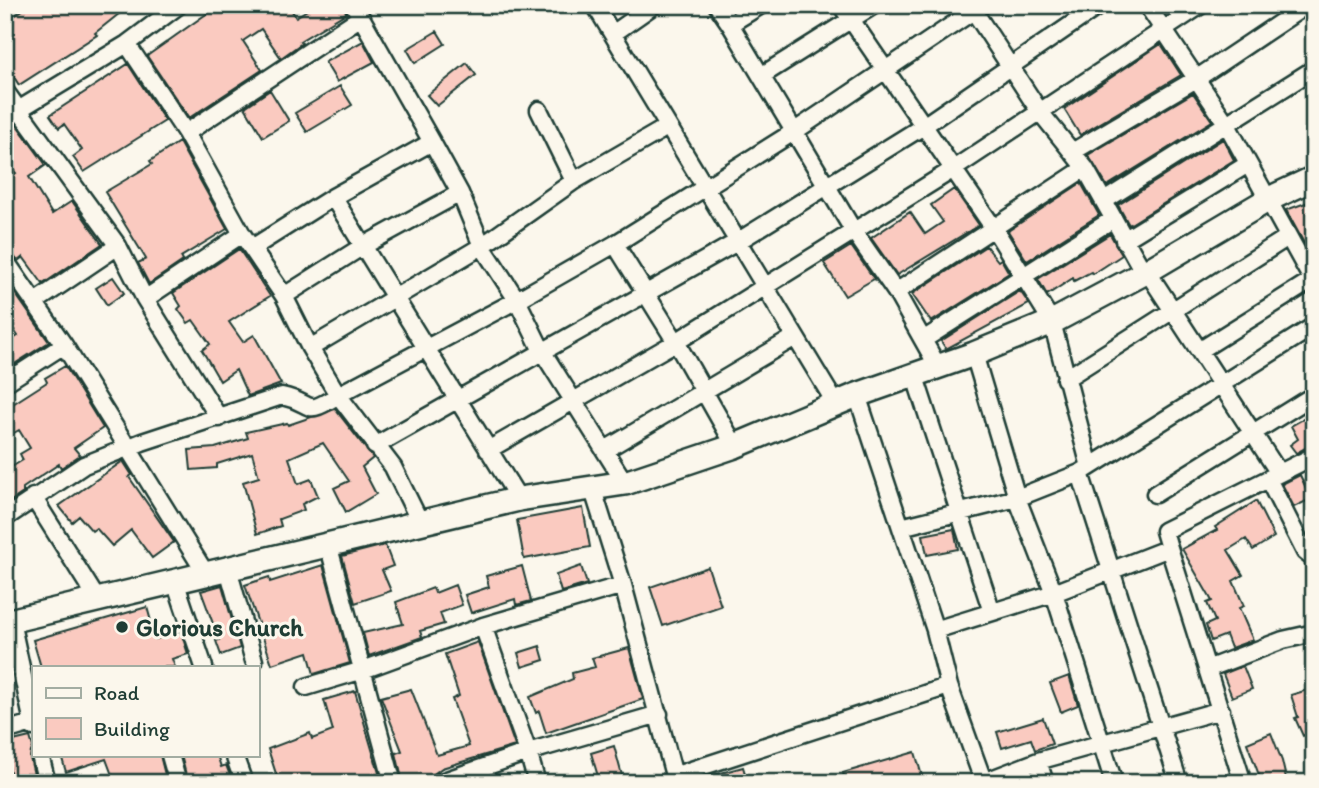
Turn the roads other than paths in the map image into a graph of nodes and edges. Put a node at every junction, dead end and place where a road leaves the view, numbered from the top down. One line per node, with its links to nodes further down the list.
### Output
1 (180, 5): 19 (street)
2 (595, 5): 18 (street)
3 (654, 5): 18 (street)
4 (717, 5): 16 (street)
5 (761, 5): 16 (street)
6 (841, 5): 15 (street)
7 (874, 5): 15 (street)
8 (1100, 5): 20 (street)
9 (1147, 5): 17 (street)
10 (1201, 5): 17 (street)
11 (1305, 6): 14 (street); 24 (street)
12 (975, 7): 20 (street); 22 (street)
13 (357, 11): 33 (street); 34 (street)
14 (1314, 18)
15 (851, 21): 22 (street); 23 (street)
16 (730, 24): 23 (street)
17 (1164, 29): 24 (street); 27 (street)
18 (614, 33): 30 (street)
19 (127, 44): 28 (street); 33 (street)
20 (1011, 66): 27 (street); 31 (street)
21 (1314, 69): 29 (street)
22 (884, 73): 31 (street); 32 (street)
23 (761, 76): 32 (street)
24 (1196, 79): 29 (street); 35 (street)
25 (5, 92): 28 (street)
26 (539, 110): 40 (street)
27 (1040, 112): 35 (street); 38 (street)
28 (12, 114): 55 (street)
29 (1226, 123): 36 (street); 46 (street)
30 (667, 127): 40 (street); 42 (street)
31 (922, 127): 38 (street); 41 (street)
32 (795, 131): 41 (street); 42 (street)
33 (186, 133): 50 (street)
34 (432, 142): 43 (street); 44 (street)
35 (1074, 151): 37 (street)
36 (1248, 164): 45 (street); 52 (street)
37 (1085, 168): 46 (street); 49 (street)
38 (952, 170): 48 (street); 49 (street)
39 (1314, 178): 45 (main road)
40 (574, 181): 57 (street)
41 (827, 186): 48 (street); 53 (street)
42 (705, 187): 53 (street); 54 (street)
43 (460, 193): 56 (street); 57 (street)
44 (333, 197): 56 (street); 58 (street)
45 (1269, 199): 51 (street); 60 (main road)
46 (1104, 201): 47 (street)
47 (1113, 219): 52 (street); 61 (street)
48 (853, 230): 63 (street); 64 (street)
49 (995, 230): 61 (street); 64 (street)
50 (242, 234): 58 (street); 68 (street)
51 (1288, 237): 62 (street); 71 (street)
52 (1124, 240): 60 (street)
53 (737, 242): 63 (street); 65 (street)
54 (615, 244): 65 (street); 69 (street)
55 (118, 246): 68 (street); 70 (street)
56 (363, 246): 66 (street); 67 (street)
57 (482, 246): 67 (street); 69 (street)
58 (252, 248): 66 (street)
59 (6, 263): 70 (street)
60 (1146, 272): 71 (street); 72 (main road)
61 (1023, 275): 72 (street); 75 (street)
62 (1313, 281): 81 (street)
63 (765, 286): 74 (street); 76 (street)
64 (896, 292): 75 (street)
65 (645, 295): 76 (street); 80 (street)
66 (284, 296): 78 (street)
67 (393, 298): 78 (street); 79 (street)
68 (145, 299): 94 (street)
69 (517, 300): 79 (street); 80 (street)
70 (35, 302): 77 (street)
71 (1171, 310): 81 (street); 85 (street)
72 (1052, 321): 82 (main road); 85 (street)
73 (1314, 326): 87 (street)
74 (795, 337): 88 (street); 93 (street)
75 (923, 340): 83 (street)
76 (676, 342): 88 (street); 92 (street)
77 (64, 345): 86 (street); 98 (street)
78 (310, 348): 89 (street)
79 (423, 348): 89 (street); 91 (street)
80 (542, 351): 91 (street); 92 (street)
81 (1199, 351): 87 (street)
82 (974, 354): 83 (main road); 108 (street)
83 (937, 365): 84 (main road)
84 (914, 374): 93 (main road); 110 (street)
85 (1065, 379): 102 (street)
86 (5, 383)
87 (1221, 385): 95 (street); 102 (street)
88 (705, 392): 97 (street); 100 (street)
89 (338, 395): 94 (street); 96 (street)
90 (1314, 395): 95 (street)
91 (458, 398): 96 (street); 99 (street)
92 (573, 400): 99 (street); 100 (street)
93 (846, 400): 97 (main road); 113 (street)
94 (219, 418): 98 (street)
95 (1253, 433): 103 (street); 106 (street)
96 (376, 446): 112 (street)
97 (735, 446): 104 (main road)
98 (129, 447): 107 (street); 117 (street)
99 (488, 450): 109 (street)
100 (605, 450): 104 (street)
101 (1314, 456): 103 (street)
102 (1085, 470): 108 (street); 118 (street)
103 (1273, 476): 115 (street); 116 (street)
104 (625, 483): 105 (main road)
105 (593, 489): 109 (main road); 120 (street)
106 (1155, 494)
107 (33, 497): 111 (street); 122 (street)
108 (1017, 498): 110 (street); 121 (street)
109 (519, 499): 112 (main road)
110 (961, 512): 113 (street); 123 (street)
111 (5, 518)
112 (421, 524): 114 (main road)
113 (901, 527): 126 (street)
114 (328, 544): 117 (main road); 131 (street)
115 (1169, 548): 118 (street); 130 (street)
116 (1314, 559)
117 (217, 571): 119 (main road); 128 (street)
118 (1114, 571): 121 (street); 138 (street)
119 (175, 582): 122 (main road); 129 (street)
120 (623, 585): 125 (street); 135 (street)
121 (1054, 593): 123 (street); 140 (street)
122 (97, 599): 124 (main road)
123 (992, 612): 126 (street)
124 (8, 621): 136 (street)
125 (483, 626): 131 (street); 141 (street)
126 (935, 630): 132 (street)
127 (1314, 633): 130 (street)
128 (254, 661)
129 (204, 666)
130 (1207, 668): 134 (street)
131 (363, 670): 133 (street); 150 (street)
132 (950, 686): 146 (street); 153 (street)
133 (306, 687)
134 (1221, 710): 138 (street); 157 (street)
135 (659, 714): 141 (street); 146 (street)
136 (32, 720)
137 (32, 724): 139 (street)
138 (1161, 727): 140 (street); 156 (street)
139 (5, 731)
140 (1103, 745): 145 (street); 155 (street)
141 (528, 752): 151 (street); 152 (street)
142 (40, 756): 147 (street)
143 (170, 756): 148 (street)
144 (234, 756): 149 (street)
145 (1038, 761): 153 (street); 154 (street)
146 (676, 779)
147 (47, 783)
148 (178, 783)
149 (244, 783)
150 (393, 783)
151 (438, 783)
152 (537, 783)
153 (983, 783)
154 (1045, 783)
155 (1114, 783)
156 (1179, 783)
157 (1243, 783)

